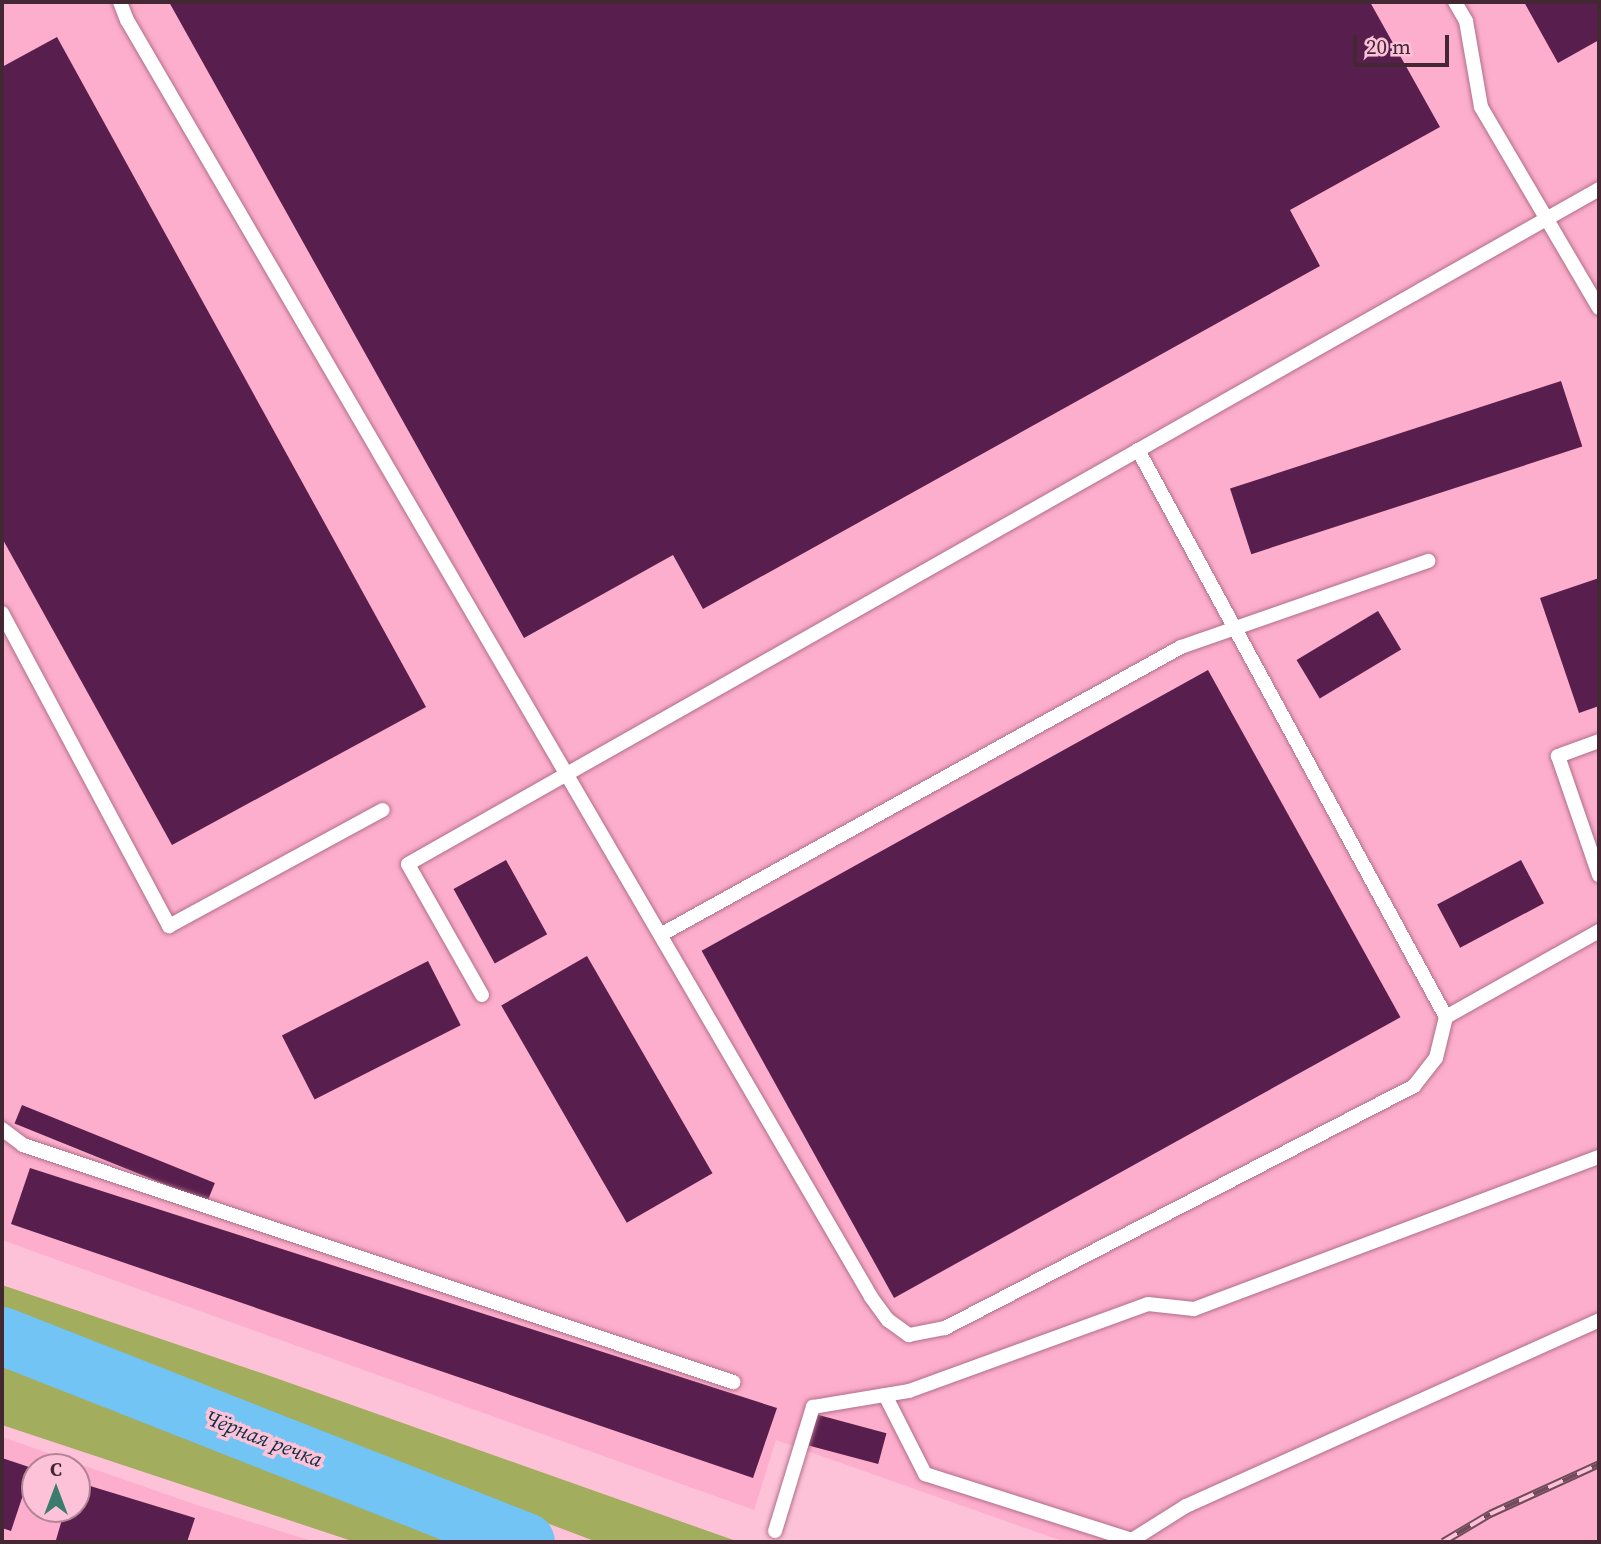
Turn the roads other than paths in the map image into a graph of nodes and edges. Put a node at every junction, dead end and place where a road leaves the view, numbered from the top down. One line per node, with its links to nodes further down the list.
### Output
1 (120, 2): 11 (lane)
2 (1455, 2): 4 (lane)
3 (1599, 189): 4 (lane)
4 (1547, 218): 5 (lane); 6 (lane)
5 (1599, 308)
6 (1138, 450): 9 (lane); 11 (lane)
7 (1428, 561): 9 (lane)
8 (2, 613): 12 (lane)
9 (1232, 630): 15 (lane); 17 (lane)
10 (1599, 741): 13 (lane)
11 (569, 773): 15 (lane); 16 (lane)
12 (383, 810)
13 (1599, 875)
14 (1599, 931): 17 (lane)
15 (662, 934): 17 (lane)
16 (482, 995)
17 (1446, 1017)
18 (2, 1129): 21 (lane)
19 (1599, 1157): 22 (lane)
20 (1599, 1320): 22 (lane)
21 (733, 1382)
22 (885, 1395): 23 (lane)
23 (775, 1531)

